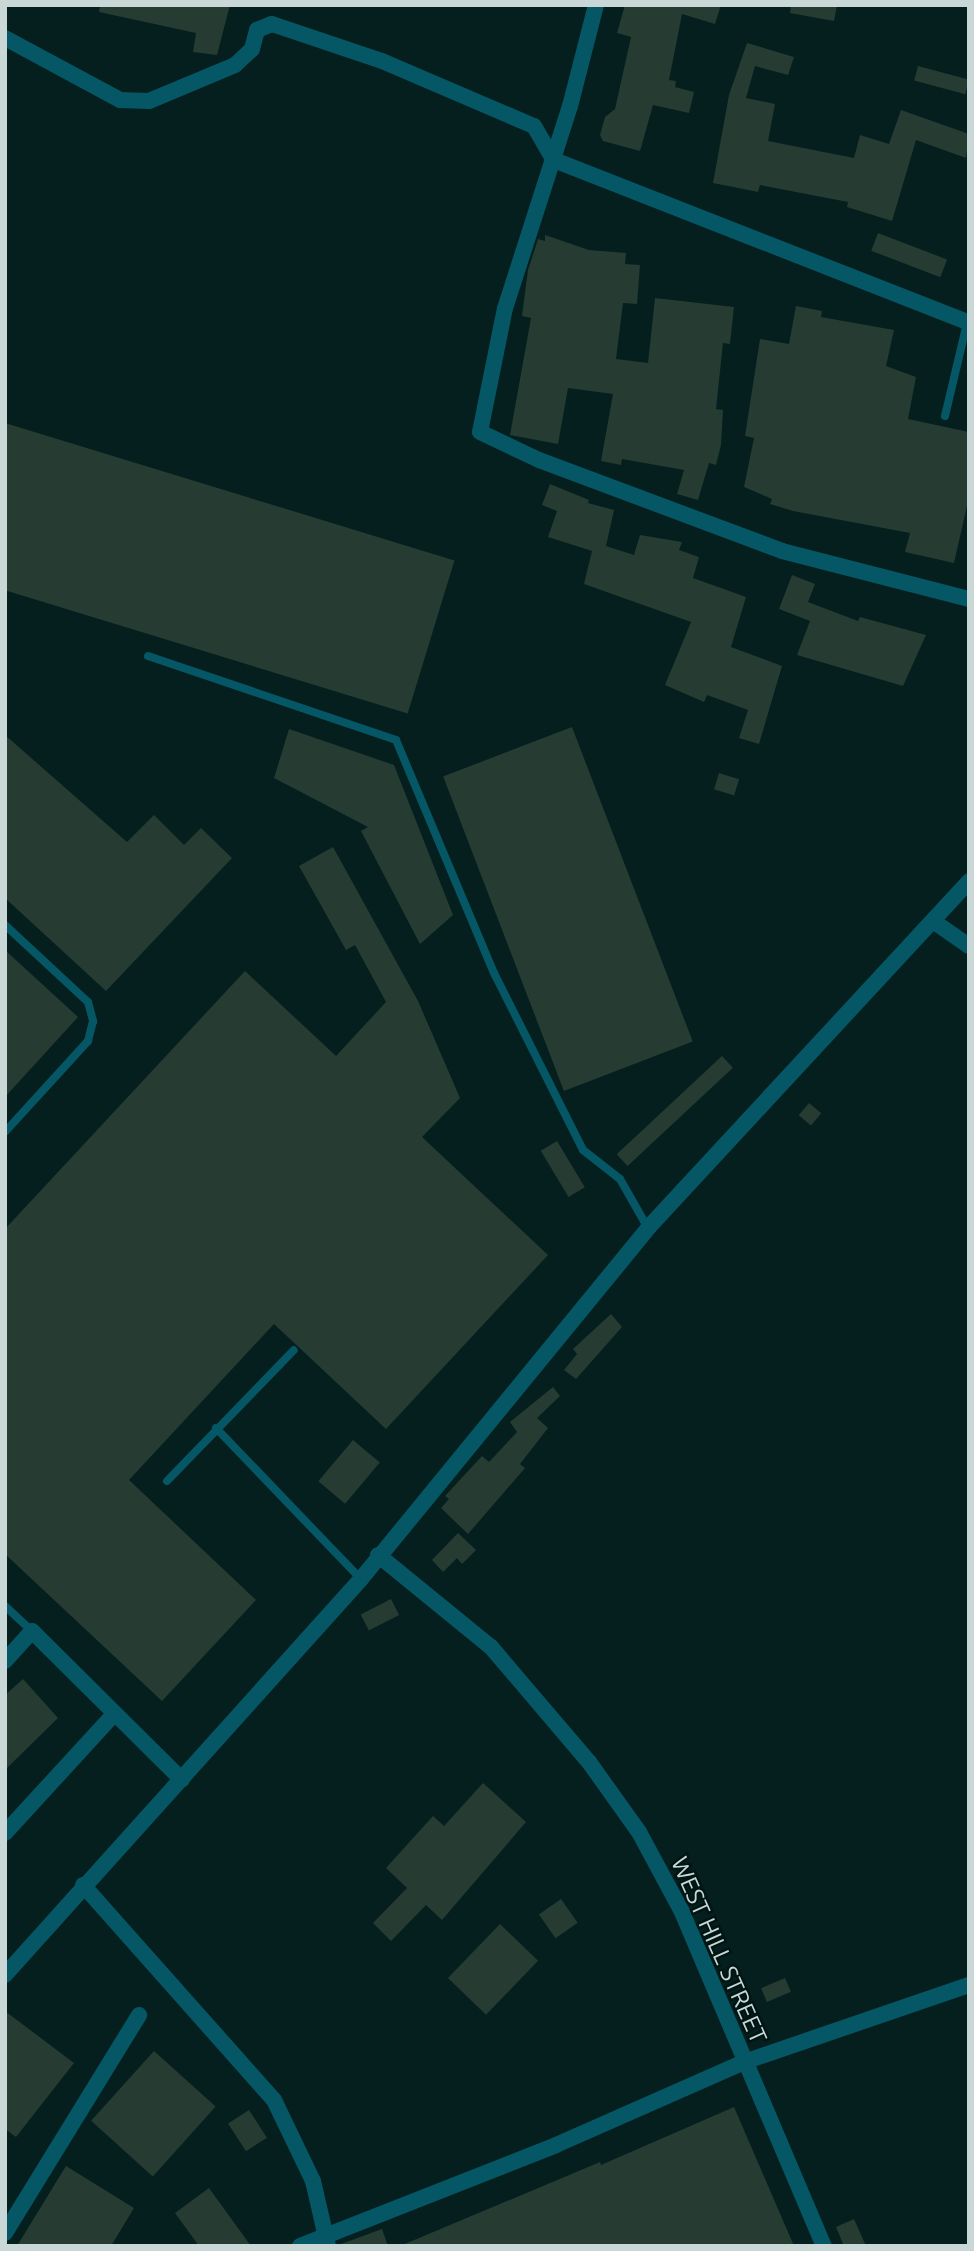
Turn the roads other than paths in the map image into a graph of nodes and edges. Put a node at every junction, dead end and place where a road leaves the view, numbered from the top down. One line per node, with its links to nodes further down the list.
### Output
1 (596, 5): 3 (street)
2 (5, 38): 3 (street)
3 (554, 160): 4 (street); 6 (street)
4 (968, 323): 5 (lane)
5 (945, 416)
6 (969, 599)
7 (148, 656): 13 (lane)
8 (969, 881): 9 (street)
9 (933, 921): 11 (street); 13 (street)
10 (5, 925): 12 (lane)
11 (969, 946)
12 (5, 1132)
13 (648, 1228): 17 (street)
14 (294, 1350): 15 (lane)
15 (216, 1428): 16 (lane); 18 (lane)
16 (167, 1481)
17 (378, 1555): 18 (street); 29 (street, WEST HILL STREET)
18 (360, 1579): 23 (street)
19 (5, 1606): 20 (lane)
20 (32, 1631): 21 (street); 22 (street)
21 (5, 1661)
22 (113, 1714): 23 (street); 24 (street)
23 (182, 1780): 25 (street)
24 (5, 1833)
25 (83, 1885): 26 (street); 31 (street)
26 (5, 1975)
27 (969, 1985): 29 (street)
28 (139, 2015): 30 (street)
29 (744, 2062): 31 (street); 33 (street, WEST HILL STREET)
30 (5, 2233)
31 (327, 2240): 32 (street)
32 (300, 2246)
33 (824, 2246)

